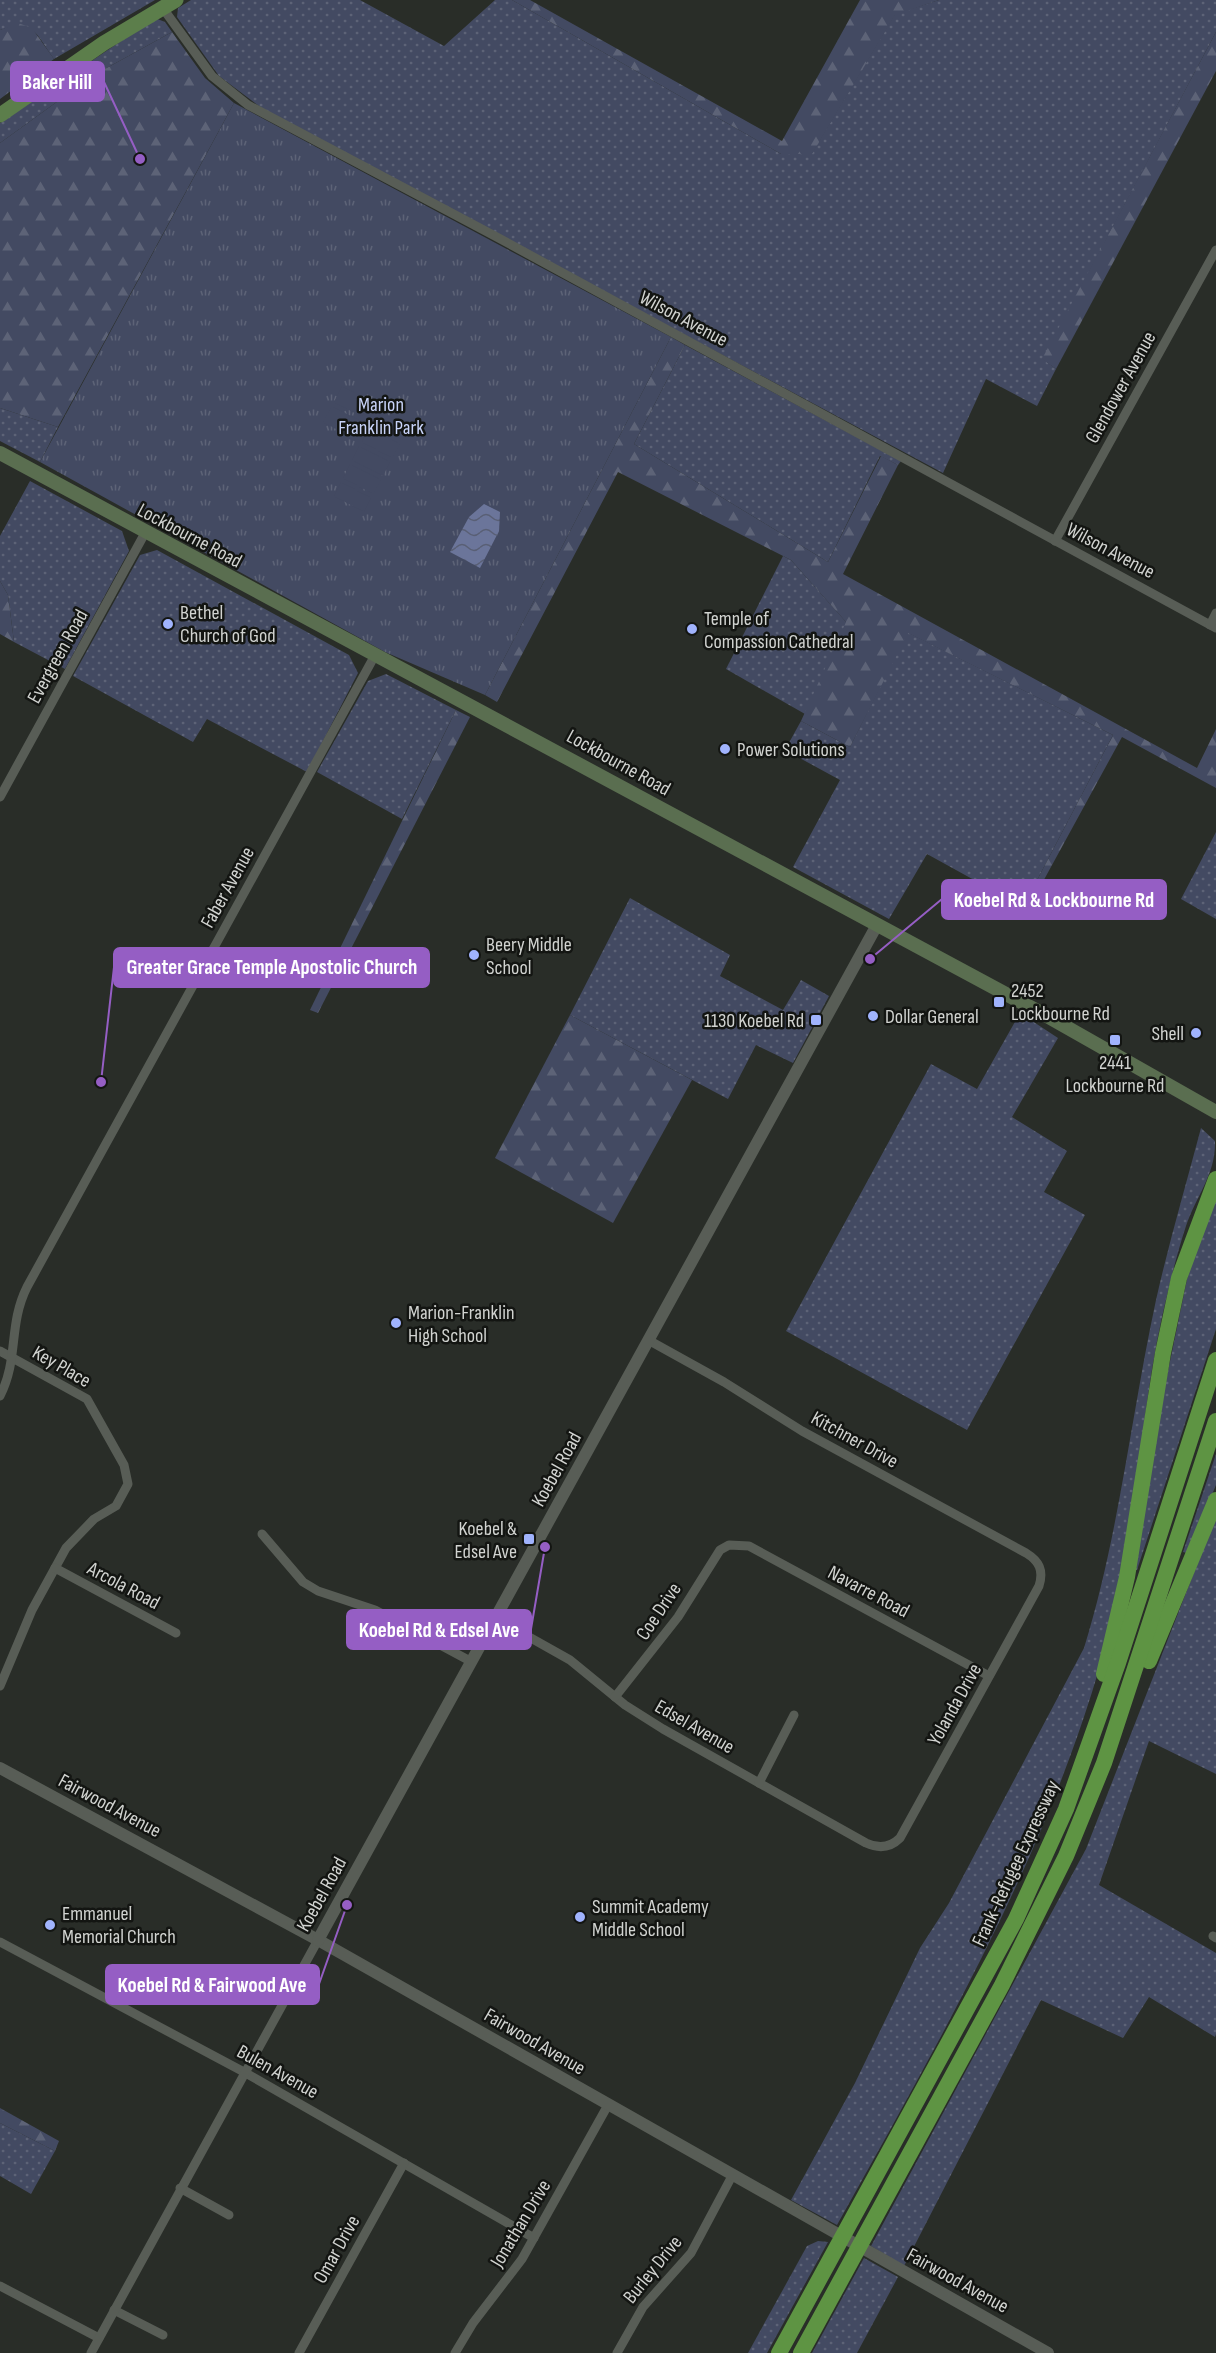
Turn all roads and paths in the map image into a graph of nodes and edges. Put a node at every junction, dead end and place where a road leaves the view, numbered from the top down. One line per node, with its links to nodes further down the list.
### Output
1 (169, 4): 2 (main road); 6 (street, Wilson Avenue)
2 (0, 115)
3 (1216, 250): 6 (street, Glendower Avenue)
4 (0, 453): 5 (main road, Lockbourne Road)
5 (146, 533): 9 (main road, Lockbourne Road); 10 (street, Evergreen Road)
6 (1055, 541): 8 (street, Wilson Avenue)
7 (1216, 614): 8 (street)
8 (1213, 626)
9 (375, 657): 11 (main road, Lockbourne Road); 16 (street, Faber Avenue)
10 (0, 797)
11 (878, 925): 12 (main road, Lockbourne Road); 14 (street, Koebel Road)
12 (1216, 1112)
13 (1216, 1179): 32 (highway)
14 (650, 1341): 24 (street, Kitchner Drive); 25 (street, Koebel Road)
15 (0, 1351): 16 (street, Key Place)
16 (12, 1358): 18 (street, Faber Avenue); 23 (street, Key Place)
17 (1216, 1360): 32 (highway, Frank-Refugee Expressway)
18 (0, 1396)
19 (1216, 1421): 33 (highway, Frank-Refugee Expressway)
20 (1216, 1500): 33 (highway)
21 (262, 1534): 27 (street)
22 (729, 1545): 28 (street, Navarre Road); 30 (street, Coe Drive)
23 (55, 1568): 26 (street, Arcola Road); 29 (street)
24 (1041, 1569): 28 (street, Yolanda Drive)
25 (497, 1619): 27 (street, Koebel Road); 30 (street, Edsel Avenue)
26 (176, 1634)
27 (472, 1662): 37 (street, Koebel Road)
28 (989, 1677): 36 (street, Yolanda Drive)
29 (0, 1686)
30 (615, 1697): 35 (street, Edsel Avenue)
31 (794, 1715): 35 (street)
32 (1086, 1756): 54 (highway, Frank-Refugee Expressway)
33 (1104, 1763): 55 (highway, Frank-Refugee Expressway)
34 (0, 1768): 37 (street, Fairwood Avenue)
35 (759, 1783): 36 (street, Edsel Avenue)
36 (884, 1847)
37 (318, 1940): 39 (street, Koebel Road); 40 (street, Fairwood Avenue)
38 (0, 1942): 39 (street, Bulen Avenue)
39 (244, 2072): 41 (street, Bulen Avenue); 43 (street, Koebel Road)
40 (608, 2105): 42 (street, Fairwood Avenue); 45 (street, Jonathan Drive)
41 (404, 2163): 45 (street, Bulen Avenue); 51 (street, Omar Drive)
42 (732, 2176): 53 (street, Burley Drive); 56 (street, Fairwood Avenue)
43 (180, 2188): 44 (street); 47 (street, Koebel Road)
44 (230, 2215)
45 (534, 2238): 52 (street, Jonathan Drive)
46 (0, 2286): 49 (street)
47 (114, 2310): 48 (street); 49 (street, Koebel Road)
48 (163, 2336)
49 (99, 2338): 50 (street, Koebel Road)
50 (91, 2353)
51 (299, 2353)
52 (454, 2353)
53 (617, 2353)
54 (780, 2353)
55 (801, 2353)
56 (1048, 2353)

